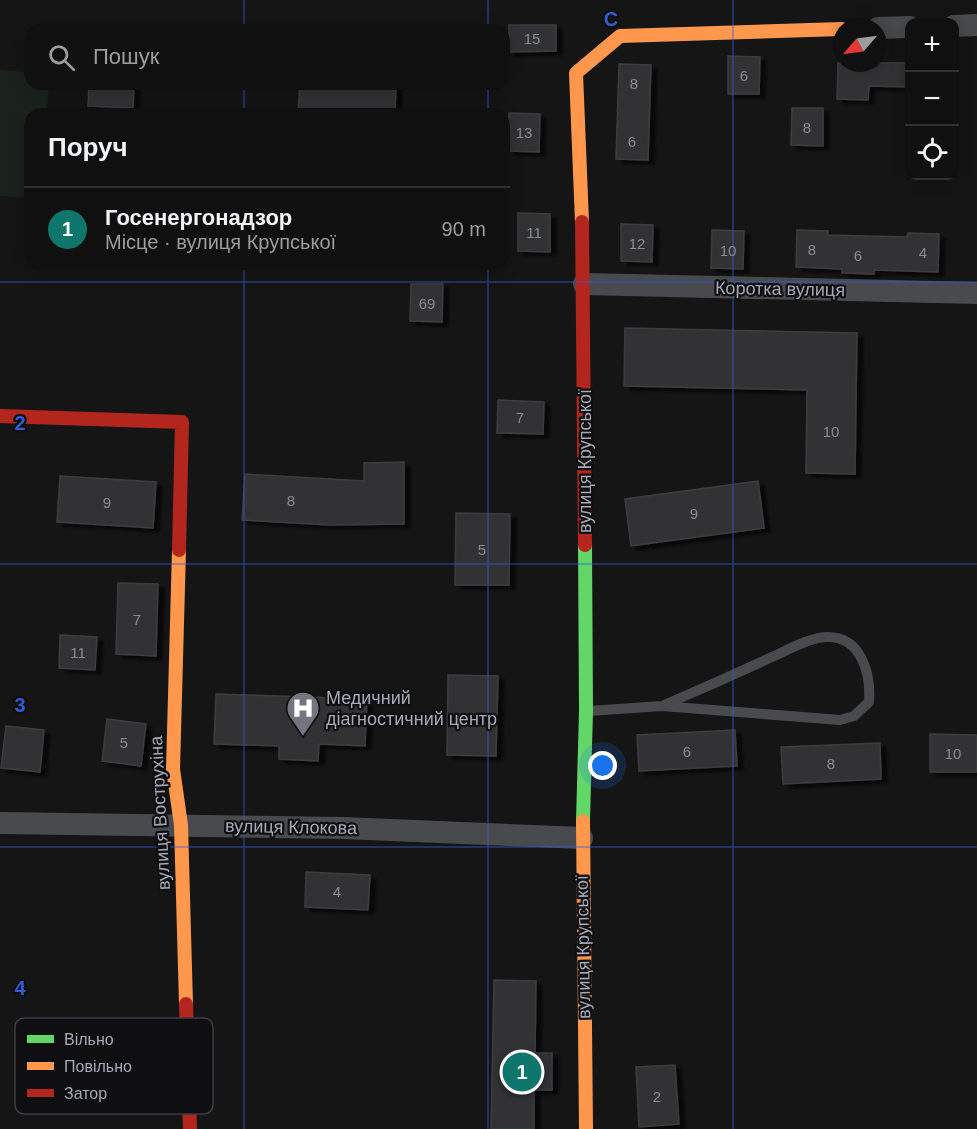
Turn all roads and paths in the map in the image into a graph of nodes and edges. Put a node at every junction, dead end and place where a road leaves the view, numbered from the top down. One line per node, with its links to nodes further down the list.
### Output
1 (977, 25): 2 (street)
2 (959, 26)
3 (905, 27): 4 (street)
4 (887, 28)
5 (833, 29): 6 (street, вулиця Крупської)
6 (584, 284): 7 (street, Коротка вулиця); 10 (street, вулиця Крупської)
7 (977, 293)
8 (0, 416): 12 (street, вулиця Вострухіна)
9 (662, 706): 9 (lane); 10 (lane)
10 (586, 711): 13 (street, вулиця Крупської)
11 (0, 822): 12 (street, вулиця Клокова)
12 (181, 825): 13 (street, вулиця Клокова); 14 (street, вулиця Вострухіна)
13 (582, 838): 17 (street, вулиця Крупської)
14 (186, 1018)
15 (189, 1114): 16 (street, вулиця Вострухіна)
16 (189, 1129)
17 (586, 1129)

